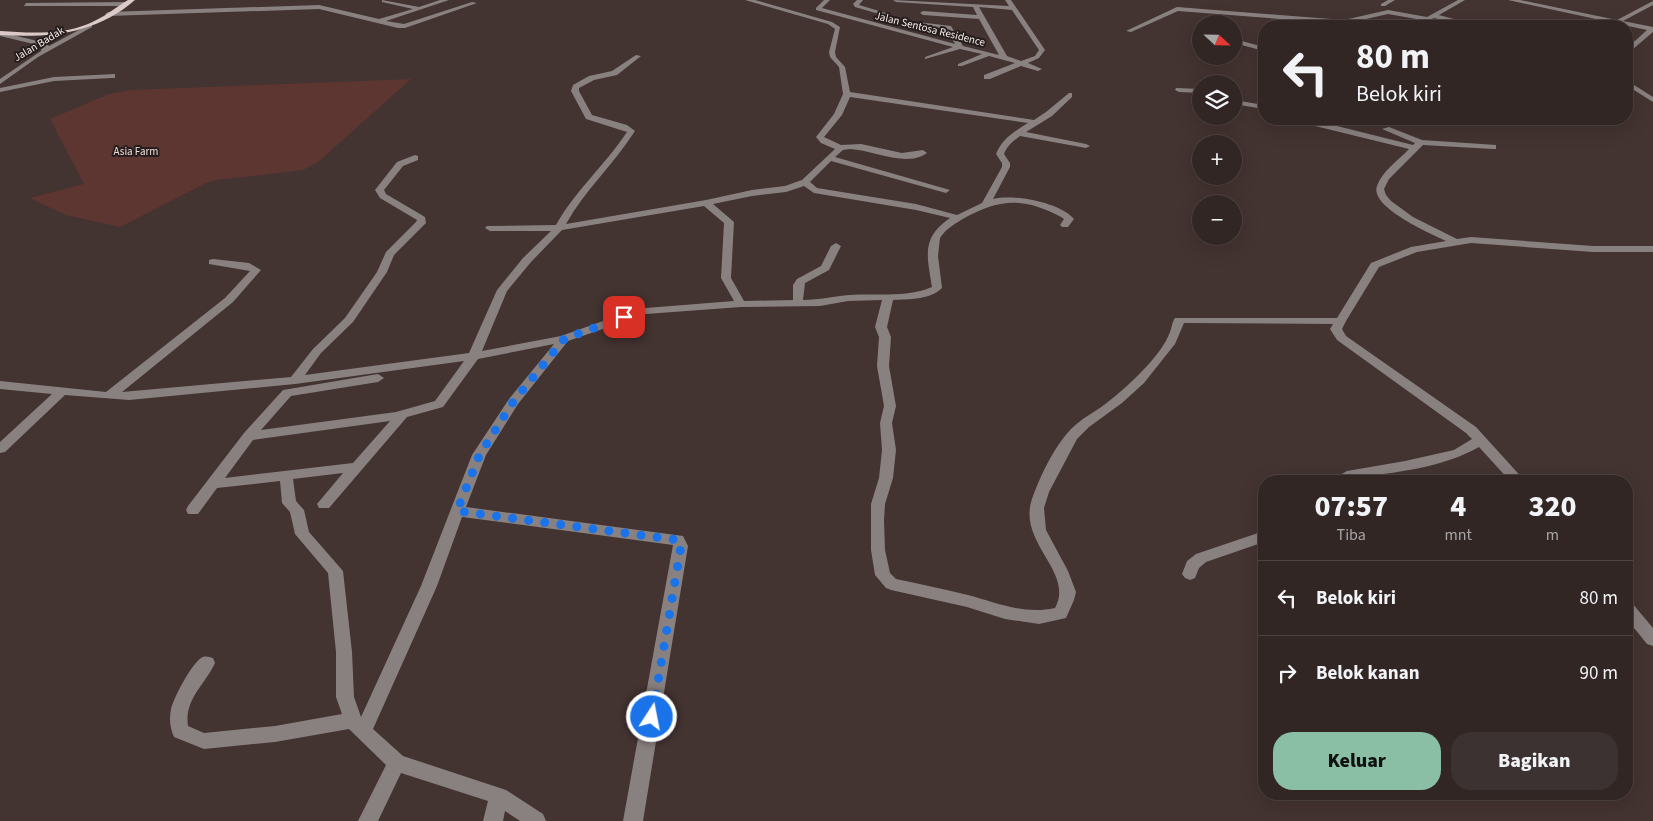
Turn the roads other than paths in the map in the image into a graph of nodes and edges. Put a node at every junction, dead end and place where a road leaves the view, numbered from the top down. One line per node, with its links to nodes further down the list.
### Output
1 (446, 0): 16 (street)
2 (748, 0): 58 (street)
3 (827, 0): 34 (street, Jalan Sentosa Residence)
4 (860, 0): 20 (street)
5 (896, 0): 11 (street); 20 (street)
6 (1008, 0): 17 (street)
7 (1462, 0): 21 (street)
8 (1511, 0): 28 (street)
9 (384, 1): 16 (street)
10 (129, 2): 14 (street); 19 (main road)
11 (928, 2): 15 (street); 18 (street)
12 (474, 3): 30 (street)
13 (1653, 3): 29 (street)
14 (26, 5)
15 (975, 6): 17 (street); 22 (street)
16 (420, 8): 30 (street)
17 (1013, 8): 48 (street)
18 (923, 13): 22 (street); 31 (street)
19 (108, 14): 30 (street); 33 (main road)
20 (886, 14): 34 (street)
21 (1434, 16): 25 (street); 27 (street)
22 (981, 17): 47 (street)
23 (1305, 20): 36 (street)
24 (1352, 20): 26 (street)
25 (1426, 20)
26 (1426, 20)
27 (1451, 20)
28 (1607, 20)
29 (1621, 20)
30 (380, 21)
31 (918, 24): 38 (street); 40 (street)
32 (1633, 25): 35 (street)
33 (90, 26): 37 (main road); 43 (street, Jalan Badak)
34 (877, 26): 38 (street, Jalan Sentosa Residence)
35 (1652, 29): 42 (street)
36 (1129, 30)
37 (0, 34): 43 (street)
38 (914, 35): 40 (street, Jalan Sentosa Residence)
39 (1242, 43): 41 (street)
40 (960, 47): 44 (street, Jalan Sentosa Residence); 46 (street)
41 (1258, 47)
42 (1633, 47)
43 (44, 51): 53 (street, Jalan Badak)
44 (989, 54): 47 (street, Jalan Sentosa Residence); 49 (street)
45 (638, 56): 82 (street)
46 (927, 58)
47 (1008, 59): 48 (street, Jalan Sentosa Residence)
48 (1021, 64): 50 (street, Jalan Sentosa Residence); 52 (street)
49 (960, 65)
50 (1038, 69)
51 (112, 76): 55 (street)
52 (986, 78)
53 (0, 82)
54 (1633, 89): 60 (street)
55 (0, 90)
56 (1179, 90): 57 (street)
57 (1192, 91)
58 (847, 94): 63 (street); 69 (street)
59 (1070, 95): 63 (street)
60 (1653, 100)
61 (1242, 103): 62 (street)
62 (1258, 106)
63 (1034, 122): 66 (street)
64 (1318, 125): 70 (street)
65 (1386, 129): 67 (street)
66 (1019, 133): 68 (street); 78 (street)
67 (1421, 142): 70 (street); 71 (street)
68 (1086, 146)
69 (840, 148): 72 (street); 74 (street)
70 (1413, 148): 83 (street)
71 (1493, 148)
72 (923, 153)
73 (415, 158): 93 (street)
74 (829, 158): 75 (street); 76 (street)
75 (805, 182): 77 (street); 79 (street)
76 (946, 190)
77 (706, 203): 82 (street); 89 (street)
78 (986, 204): 79 (street); 80 (street)
79 (959, 218): 87 (street)
80 (1064, 225)
81 (490, 228): 82 (street)
82 (559, 228): 92 (street)
83 (1453, 242): 85 (street); 90 (street)
84 (836, 246): 88 (street)
85 (1653, 249)
86 (213, 262): 98 (street)
87 (888, 296): 88 (street); 90 (street)
88 (798, 302): 89 (street)
89 (741, 304): 91 (street)
90 (1340, 321): 101 (street)
91 (564, 339): 92 (street); 110 (street)
92 (470, 360): 93 (street); 97 (street); 99 (street)
93 (295, 380): 94 (street)
94 (250, 383): 97 (street); 98 (street)
95 (0, 385): 96 (street)
96 (62, 391): 98 (street); 102 (street)
97 (287, 393): 100 (street)
98 (109, 396)
99 (404, 414): 100 (street); 103 (street)
100 (249, 436): 107 (street)
101 (1481, 440): 104 (street); 105 (street)
102 (0, 449)
103 (356, 467): 106 (street); 108 (street)
104 (1350, 475)
105 (1513, 475)
106 (286, 476): 107 (street); 116 (street)
107 (212, 484): 109 (street)
108 (324, 504)
109 (193, 510)
110 (457, 511): 116 (street); 122 (street)
111 (1258, 538): 112 (street)
112 (1190, 574)
113 (1633, 615): 114 (street)
114 (1653, 639)
115 (207, 662): 116 (street)
116 (358, 725): 117 (street)
117 (397, 763): 118 (street); 119 (street)
118 (499, 796): 120 (street); 121 (street)
119 (368, 821)
120 (492, 821)
121 (536, 821)
122 (633, 821)

